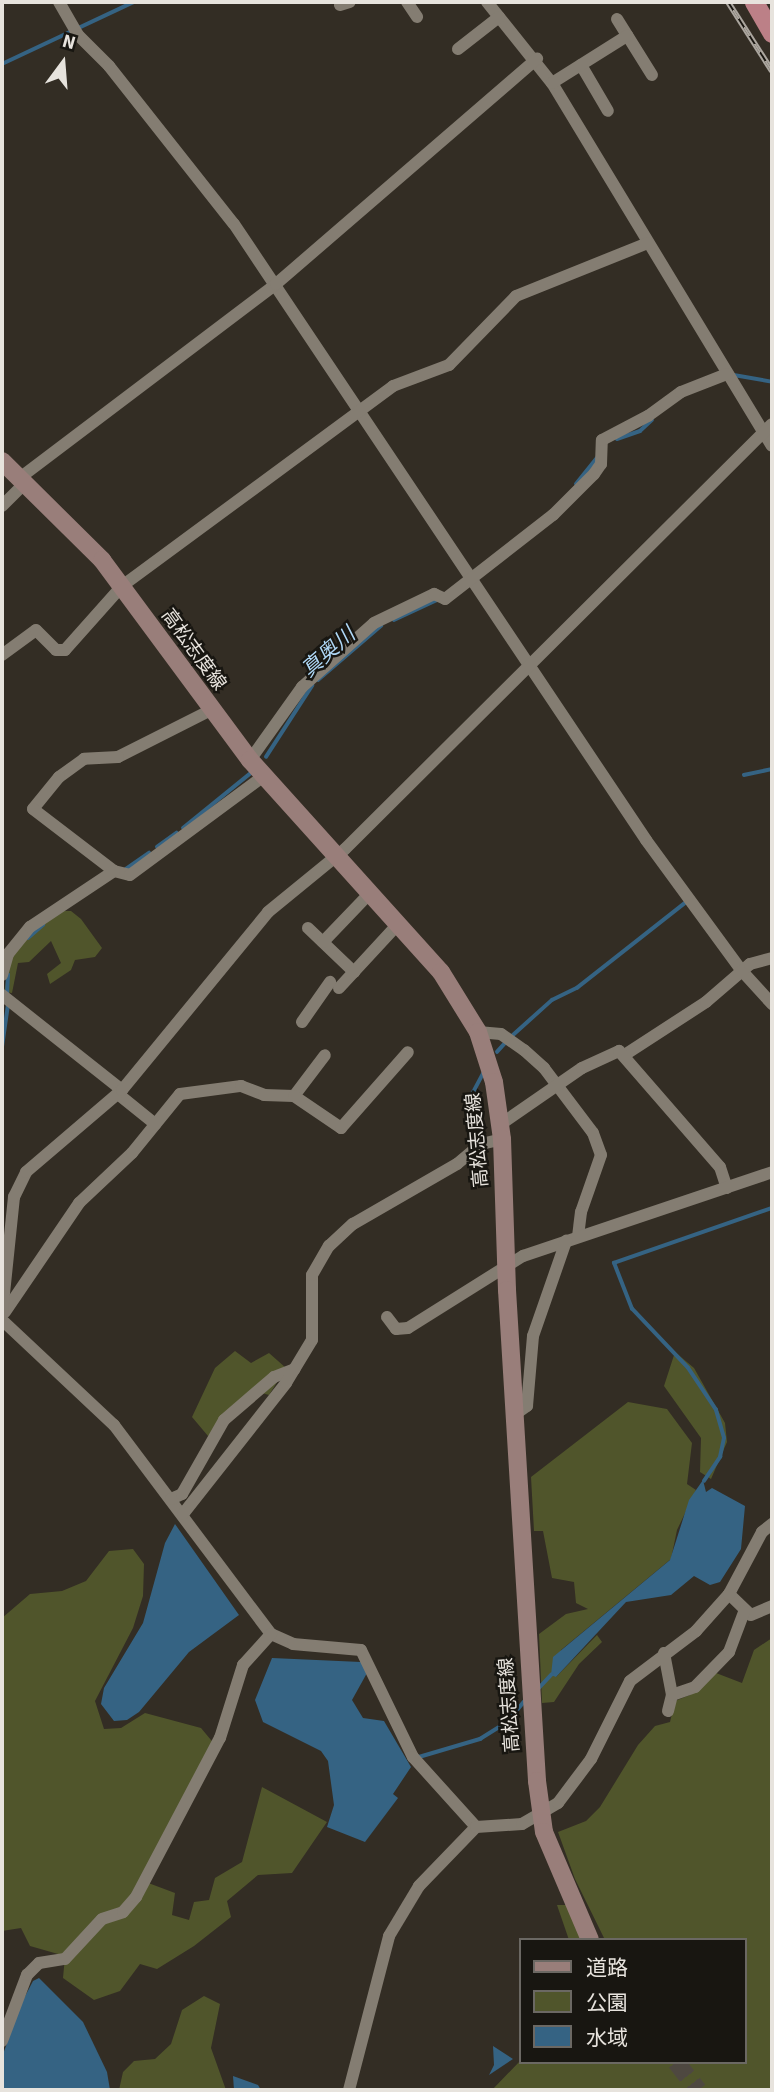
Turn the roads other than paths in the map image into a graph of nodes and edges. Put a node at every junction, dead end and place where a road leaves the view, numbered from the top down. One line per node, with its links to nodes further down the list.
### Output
1 (59, 2): 17 (street)
2 (407, 2): 5 (street)
3 (487, 2): 6 (street)
4 (754, 2): 8 (highway)
5 (417, 17)
6 (499, 17): 10 (street); 11 (street)
7 (617, 19): 9 (street)
8 (772, 33)
9 (627, 36): 12 (street); 13 (street)
10 (457, 48)
11 (537, 59): 14 (street); 17 (street)
12 (581, 65): 14 (street); 15 (street)
13 (652, 75)
14 (552, 83): 16 (street)
15 (608, 111)
16 (648, 243): 18 (street); 19 (street)
17 (276, 284): 19 (street); 23 (street)
18 (727, 374): 20 (street); 25 (street)
19 (358, 411): 25 (street); 26 (street)
20 (767, 428): 21 (street); 28 (street)
21 (772, 446)
22 (2, 461): 23 (main road, 高松志度線)
23 (24, 480): 24 (street); 26 (main road, 高松志度線)
24 (2, 506)
25 (470, 580): 28 (street); 30 (street)
26 (122, 586): 27 (street); 29 (main road, 高松志度線)
27 (2, 655)
28 (530, 662): 32 (street); 39 (street)
29 (211, 710): 30 (main road, 高松志度線); 33 (street)
30 (250, 760): 31 (main road, 高松志度線)
31 (264, 776): 32 (main road, 高松志度線); 33 (street)
32 (336, 857): 34 (main road, 高松志度線); 50 (street)
33 (114, 871): 41 (street)
34 (370, 893): 35 (main road, 高松志度線); 37 (street)
35 (398, 924): 40 (street); 45 (main road, 高松志度線)
36 (308, 928): 37 (street)
37 (323, 942): 40 (street)
38 (772, 958): 39 (street)
39 (742, 971): 43 (street); 47 (street)
40 (354, 972): 44 (street)
41 (2, 975)
42 (2, 995): 50 (street)
43 (772, 1004)
44 (302, 1022)
45 (478, 1032): 49 (street); 53 (main road, 高松志度線)
46 (408, 1052): 51 (street)
47 (626, 1054): 49 (street); 55 (street)
48 (325, 1055): 51 (street)
49 (556, 1084): 53 (street); 56 (street)
50 (120, 1092): 52 (street); 58 (street)
51 (294, 1096): 52 (street)
52 (155, 1124): 58 (street)
53 (502, 1131): 57 (main road, 高松志度線); 60 (street)
54 (772, 1172): 55 (street)
55 (727, 1188): 56 (street)
56 (572, 1239): 57 (street); 61 (street)
57 (506, 1265): 59 (street); 61 (main road, 高松志度線)
58 (2, 1317): 62 (street)
59 (387, 1317)
60 (295, 1369): 62 (street); 63 (street)
61 (514, 1415): 72 (main road, 高松志度線)
62 (170, 1499): 63 (street)
63 (183, 1514): 68 (street)
64 (772, 1524): 65 (street)
65 (729, 1594): 67 (street); 69 (street)
66 (772, 1606): 67 (street)
67 (744, 1612): 70 (street)
68 (271, 1634): 73 (street); 75 (street)
69 (664, 1653): 70 (street); 72 (street)
70 (672, 1695): 71 (street)
71 (668, 1711)
72 (543, 1815): 73 (street); 74 (main road, 高松志度線)
73 (476, 1826): 76 (street)
74 (589, 1938)
75 (2, 2041)
76 (349, 2090)

